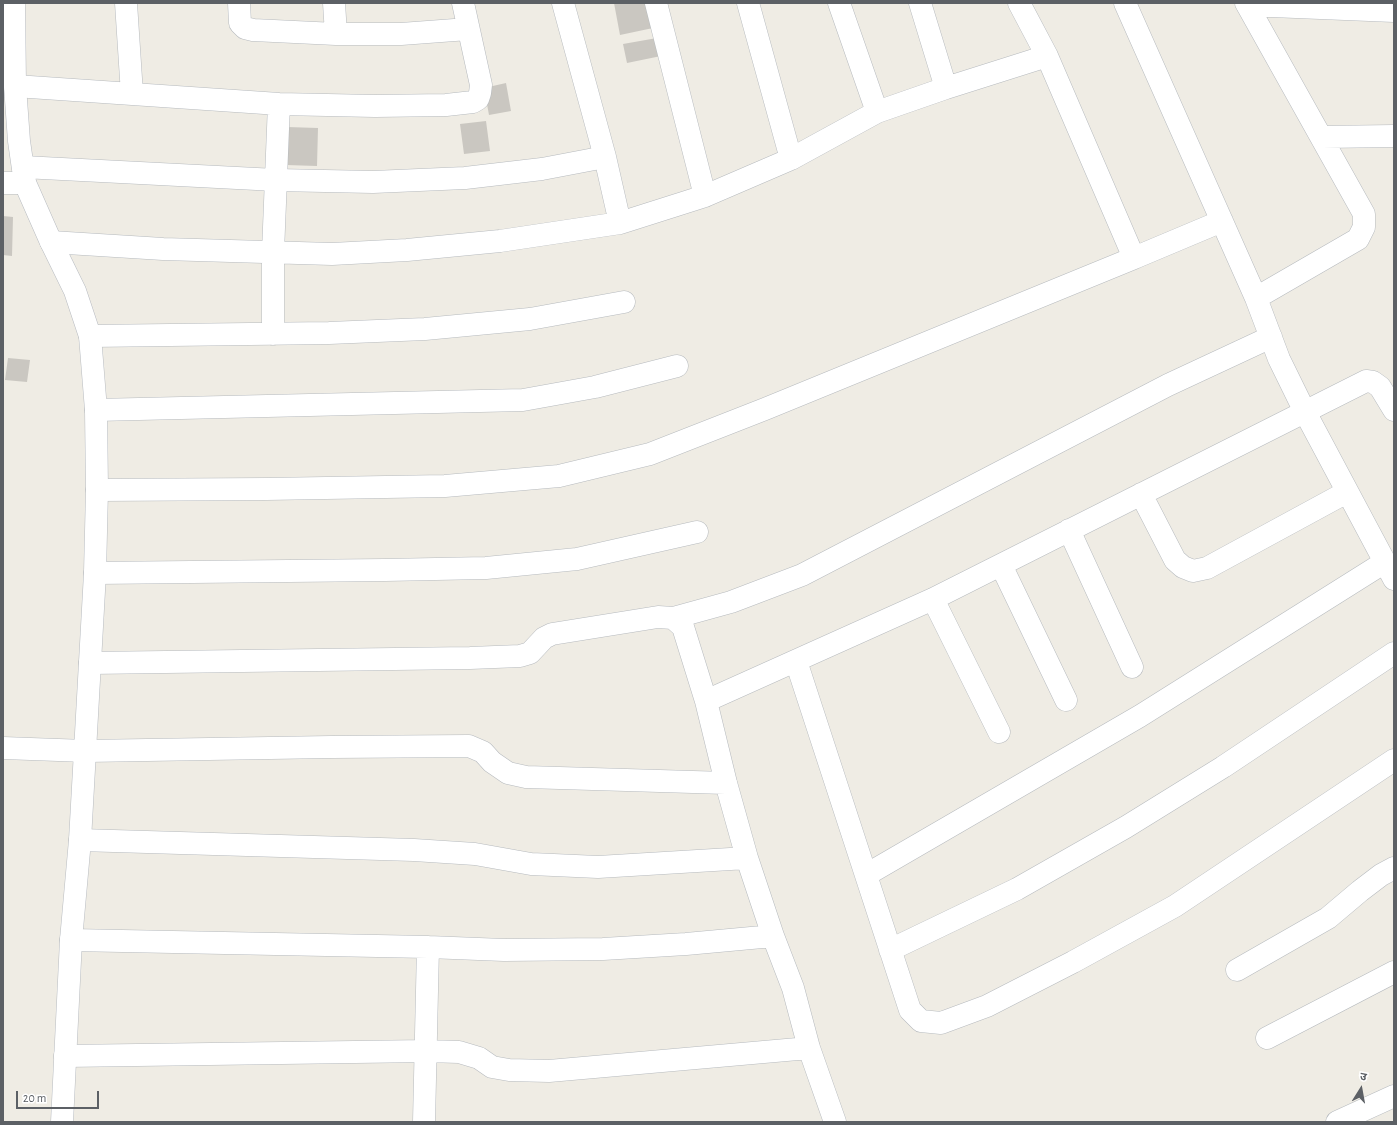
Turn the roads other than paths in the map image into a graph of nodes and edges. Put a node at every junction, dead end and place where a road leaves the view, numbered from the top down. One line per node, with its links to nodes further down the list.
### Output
1 (14, 3): 18 (street)
2 (126, 3): 20 (street)
3 (239, 3): 16 (street)
4 (334, 3): 16 (street)
5 (462, 3): 15 (street)
6 (563, 3): 25 (street)
7 (656, 3): 30 (street)
8 (748, 3): 26 (street)
9 (840, 3): 22 (street)
10 (920, 3): 19 (street)
11 (1018, 3): 17 (street)
12 (1125, 3): 31 (street)
13 (1246, 4): 14 (street); 24 (street)
14 (1394, 11)
15 (468, 29): 16 (street); 21 (street)
16 (336, 34)
17 (1047, 56): 19 (street); 35 (street)
18 (15, 86): 20 (street); 27 (street)
19 (946, 88): 22 (street)
20 (132, 94): 21 (street)
21 (279, 104): 28 (street)
22 (877, 112): 26 (street)
23 (1394, 136): 24 (street)
24 (1322, 137): 36 (street)
25 (604, 157): 28 (street); 32 (street)
26 (791, 159): 30 (street)
27 (24, 175): 28 (street); 29 (street); 33 (street)
28 (276, 180): 34 (street)
29 (3, 183)
30 (705, 196): 32 (street)
31 (1222, 221): 35 (street); 36 (street)
32 (620, 223): 34 (street)
33 (51, 242): 34 (street); 39 (street)
34 (273, 252): 38 (street)
35 (1134, 258): 45 (street)
36 (1256, 298): 40 (street)
37 (624, 302): 38 (street)
38 (273, 334): 39 (street)
39 (90, 336): 42 (street)
40 (1271, 337): 44 (street); 54 (street)
41 (677, 366): 42 (street)
42 (96, 410): 45 (street)
43 (1394, 410): 44 (street)
44 (1305, 412): 46 (street); 47 (street)
45 (97, 490): 52 (street)
46 (1347, 492): 47 (street); 51 (street)
47 (1141, 494): 48 (street)
48 (1070, 530): 50 (street); 58 (street)
49 (697, 532): 52 (street)
50 (1001, 565): 53 (street); 59 (street)
51 (1389, 571): 69 (street)
52 (95, 573): 57 (street)
53 (933, 599): 56 (street); 61 (street)
54 (673, 618): 57 (street); 60 (street)
55 (1394, 653): 73 (street)
56 (796, 661): 60 (street); 69 (street)
57 (90, 663): 63 (street)
58 (1132, 666)
59 (1066, 700)
60 (706, 701): 65 (street)
61 (999, 732)
62 (3, 748): 63 (street)
63 (86, 751): 65 (street); 66 (street)
64 (1394, 760): 73 (street)
65 (726, 783): 67 (street)
66 (80, 840): 67 (street); 71 (street)
67 (747, 858): 70 (street)
68 (1394, 868): 74 (street)
69 (866, 875): 73 (street)
70 (773, 936): 72 (street); 77 (street)
71 (71, 940): 72 (street); 79 (street)
72 (428, 947): 78 (street)
73 (890, 950)
74 (1237, 970)
75 (1394, 972): 76 (street)
76 (1268, 1038)
77 (809, 1048): 78 (street); 83 (street)
78 (427, 1051): 79 (street); 82 (street)
79 (65, 1056): 81 (street)
80 (1394, 1096): 84 (street)
81 (62, 1122)
82 (424, 1122)
83 (834, 1122)
84 (1337, 1122)

